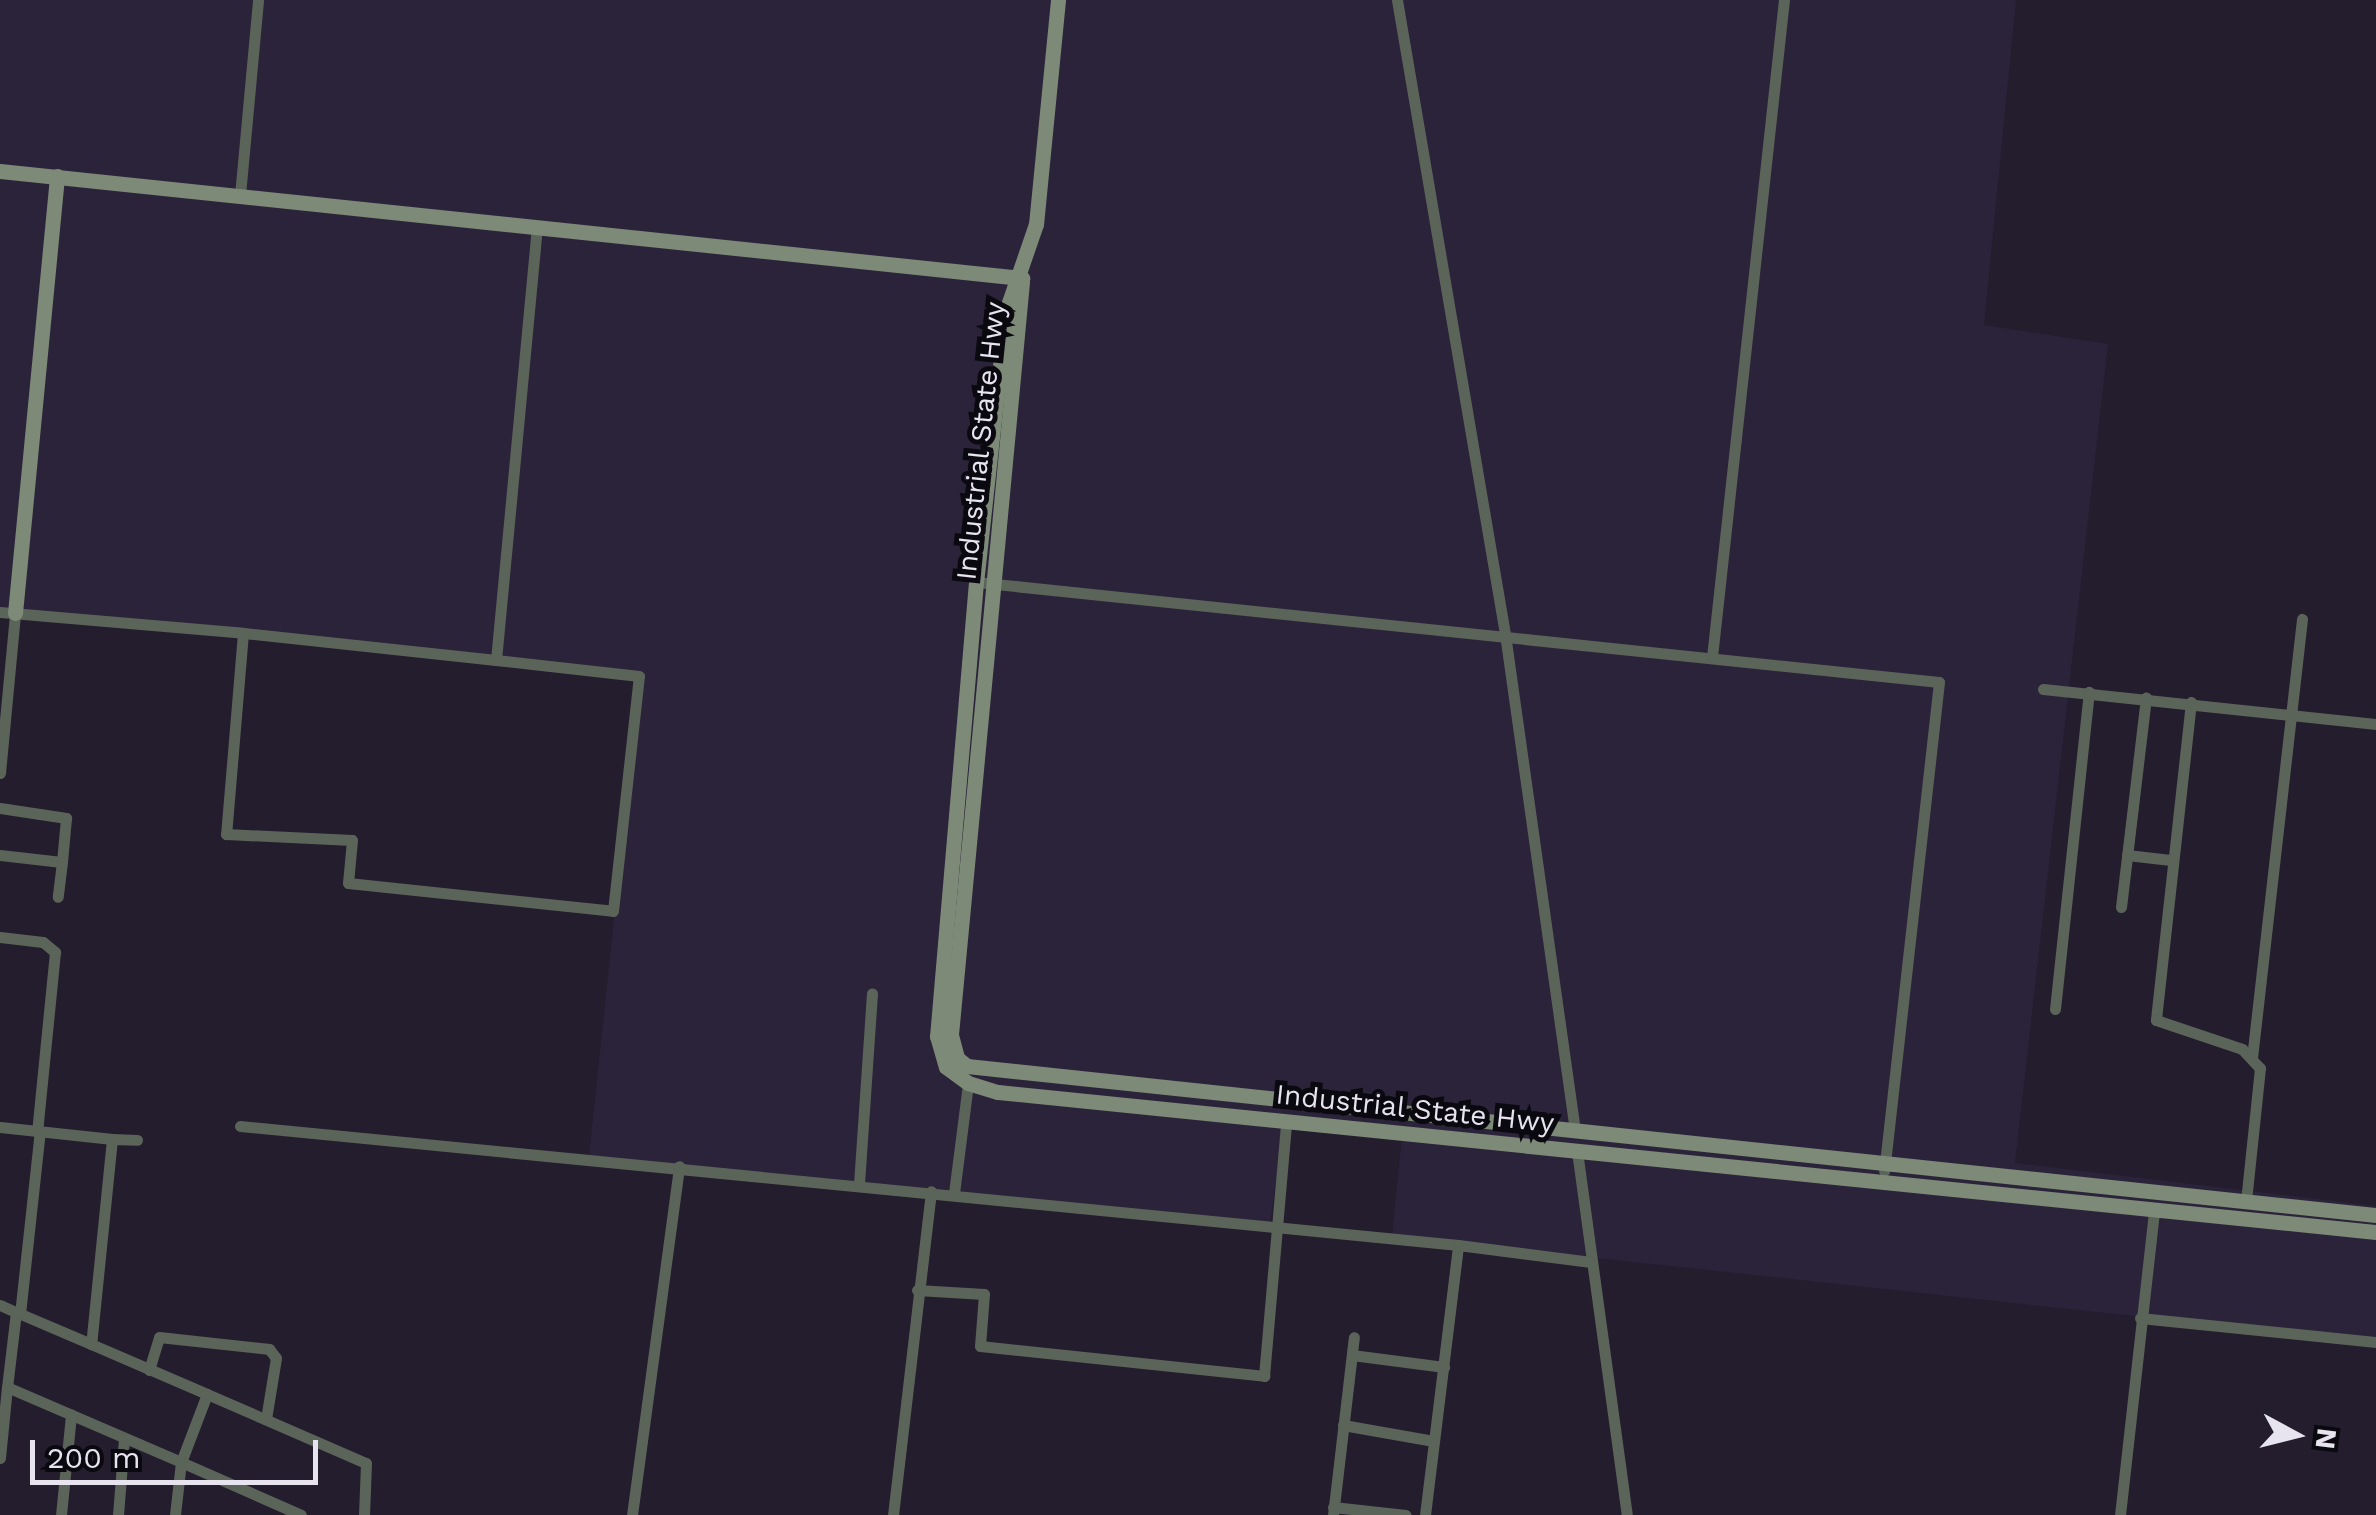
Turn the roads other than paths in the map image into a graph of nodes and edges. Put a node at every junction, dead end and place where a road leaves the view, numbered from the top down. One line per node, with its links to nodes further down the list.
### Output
1 (258, 0): 7 (street)
2 (1058, 0): 9 (main road, Industrial State Hwy)
3 (1397, 0): 14 (street)
4 (1784, 0): 15 (street)
5 (0, 170): 6 (main road)
6 (57, 176): 7 (main road); 11 (main road)
7 (240, 196): 8 (main road)
8 (537, 227): 9 (main road); 16 (street)
9 (1022, 278): 10 (main road, Industrial State Hwy)
10 (983, 582): 14 (street); 36 (main road, Industrial State Hwy); 38 (main road, Industrial State Hwy)
11 (8, 612): 13 (street); 23 (street)
12 (2302, 619): 21 (street)
13 (243, 633): 16 (street); 16 (street)
14 (1506, 637): 15 (street); 42 (street)
15 (1712, 658): 50 (street)
16 (496, 660)
17 (2043, 688): 18 (street)
18 (2089, 692): 19 (street); 34 (street)
19 (2146, 697): 20 (street); 27 (street)
20 (2191, 702): 21 (street); 28 (street)
21 (2291, 714): 22 (street); 35 (street)
22 (2376, 724)
23 (2, 742): 24 (street)
24 (0, 773)
25 (0, 808): 29 (street)
26 (0, 855): 29 (street)
27 (2128, 855): 28 (street); 31 (street)
28 (2171, 860): 35 (street)
29 (62, 862): 30 (street)
30 (58, 897)
31 (2121, 908)
32 (0, 937): 41 (street)
33 (872, 993): 51 (street)
34 (2055, 1009)
35 (2252, 1058): 54 (street)
36 (968, 1084): 37 (main road, Industrial State Hwy); 53 (street)
37 (1286, 1122): 46 (main road, Industrial State Hwy); 57 (street)
38 (1490, 1122): 42 (main road, Industrial State Hwy); 46 (main road)
39 (240, 1126): 49 (street)
40 (0, 1127): 41 (street)
41 (39, 1131): 43 (street); 63 (street)
42 (1575, 1131): 45 (main road, Industrial State Hwy)
43 (112, 1138): 44 (street); 67 (street)
44 (137, 1140)
45 (1666, 1141): 48 (main road); 50 (main road, Industrial State Hwy)
46 (1489, 1142): 47 (main road, Industrial State Hwy)
47 (1576, 1150): 48 (main road, Industrial State Hwy); 60 (street)
48 (1665, 1159): 50 (main road, Industrial State Hwy)
49 (679, 1166): 51 (street); 86 (street)
50 (1884, 1172): 54 (main road, Industrial State Hwy); 55 (main road, Industrial State Hwy)
51 (859, 1184): 52 (street)
52 (931, 1191): 53 (street); 61 (street)
53 (954, 1193): 57 (street)
54 (2246, 1202): 56 (main road, Industrial State Hwy)
55 (2154, 1210): 58 (main road, Industrial State Hwy); 64 (street)
56 (2376, 1215)
57 (1276, 1224): 59 (street); 61 (street)
58 (2376, 1232)
59 (1458, 1245): 60 (street); 69 (street)
60 (1591, 1262): 90 (street)
61 (916, 1290): 87 (street)
62 (0, 1305): 63 (street)
63 (18, 1313): 67 (street); 71 (street)
64 (2140, 1318): 66 (street); 91 (street)
65 (1354, 1337): 68 (street)
66 (2376, 1342)
67 (91, 1344): 70 (street)
68 (1352, 1355): 69 (street); 75 (street)
69 (1444, 1366): 77 (street)
70 (148, 1370): 72 (street); 74 (street)
71 (7, 1387): 73 (street); 78 (street)
72 (207, 1394): 74 (street); 79 (street)
73 (70, 1414): 76 (street); 81 (street)
74 (266, 1419): 85 (street)
75 (1343, 1425): 77 (street); 80 (street)
76 (124, 1438): 79 (street); 82 (street)
77 (1434, 1440): 89 (street)
78 (0, 1458)
79 (181, 1462): 83 (street); 84 (street)
80 (1333, 1511): 88 (street)
81 (61, 1515)
82 (118, 1515)
83 (175, 1515)
84 (302, 1515)
85 (364, 1515)
86 (632, 1515)
87 (893, 1515)
88 (1406, 1515)
89 (1425, 1515)
90 (1627, 1515)
91 (2120, 1515)

